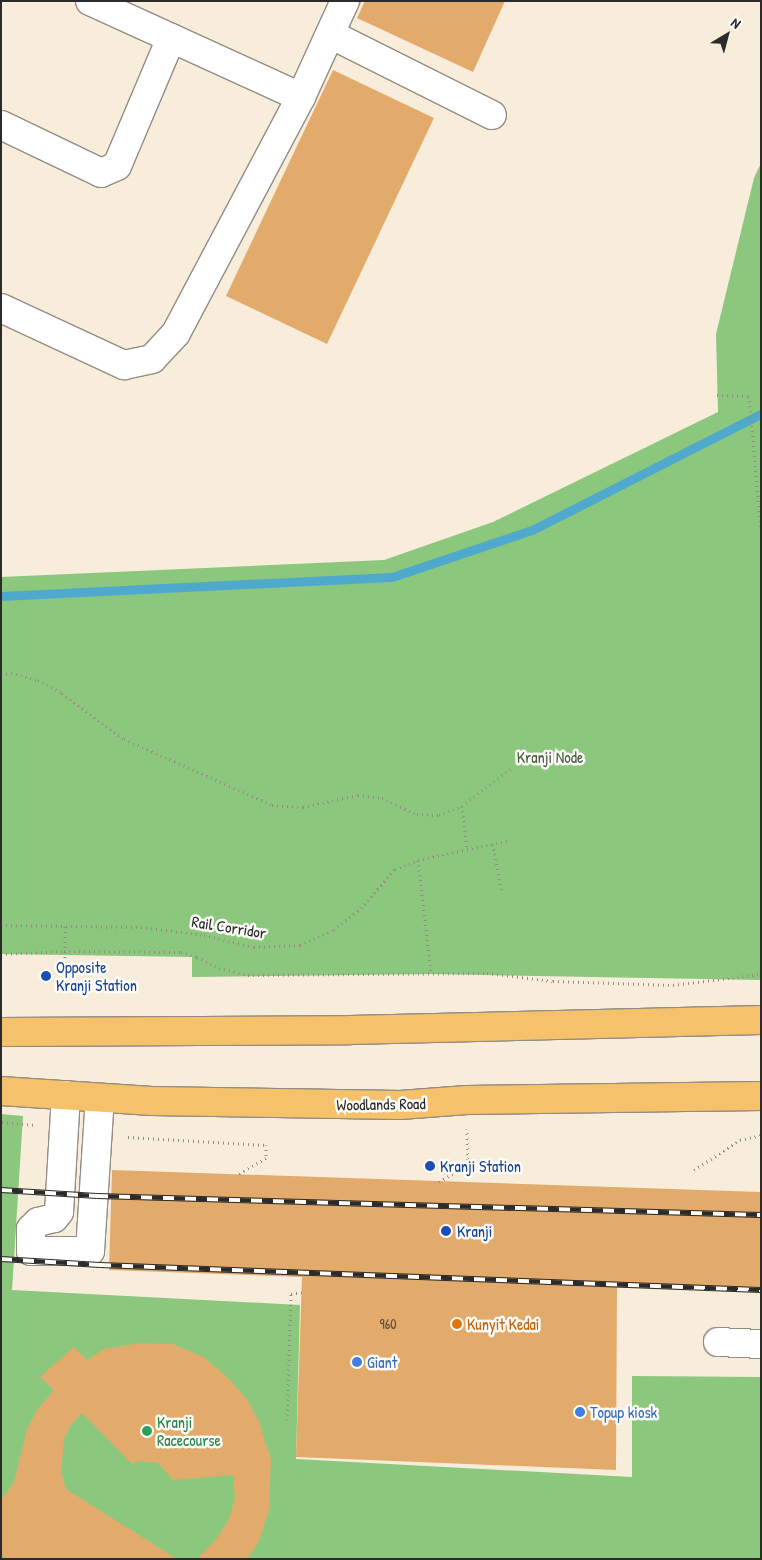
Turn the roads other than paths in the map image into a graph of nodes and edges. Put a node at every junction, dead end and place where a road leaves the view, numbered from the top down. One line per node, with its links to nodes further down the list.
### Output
1 (90, 1): 4 (lane)
2 (345, 1): 3 (lane)
3 (330, 34): 5 (lane); 6 (lane)
4 (171, 38): 5 (lane); 7 (lane)
5 (302, 97): 8 (lane)
6 (492, 115)
7 (1, 125)
8 (1, 308)
9 (758, 1021): 10 (main road)
10 (1, 1032)
11 (1, 1091): 12 (main road, Woodlands Road)
12 (66, 1095): 14 (main road, Woodlands Road); 14 (lane)
13 (761, 1096): 14 (main road, Woodlands Road)
14 (100, 1098)
15 (718, 1342): 16 (lane)
16 (761, 1344)

